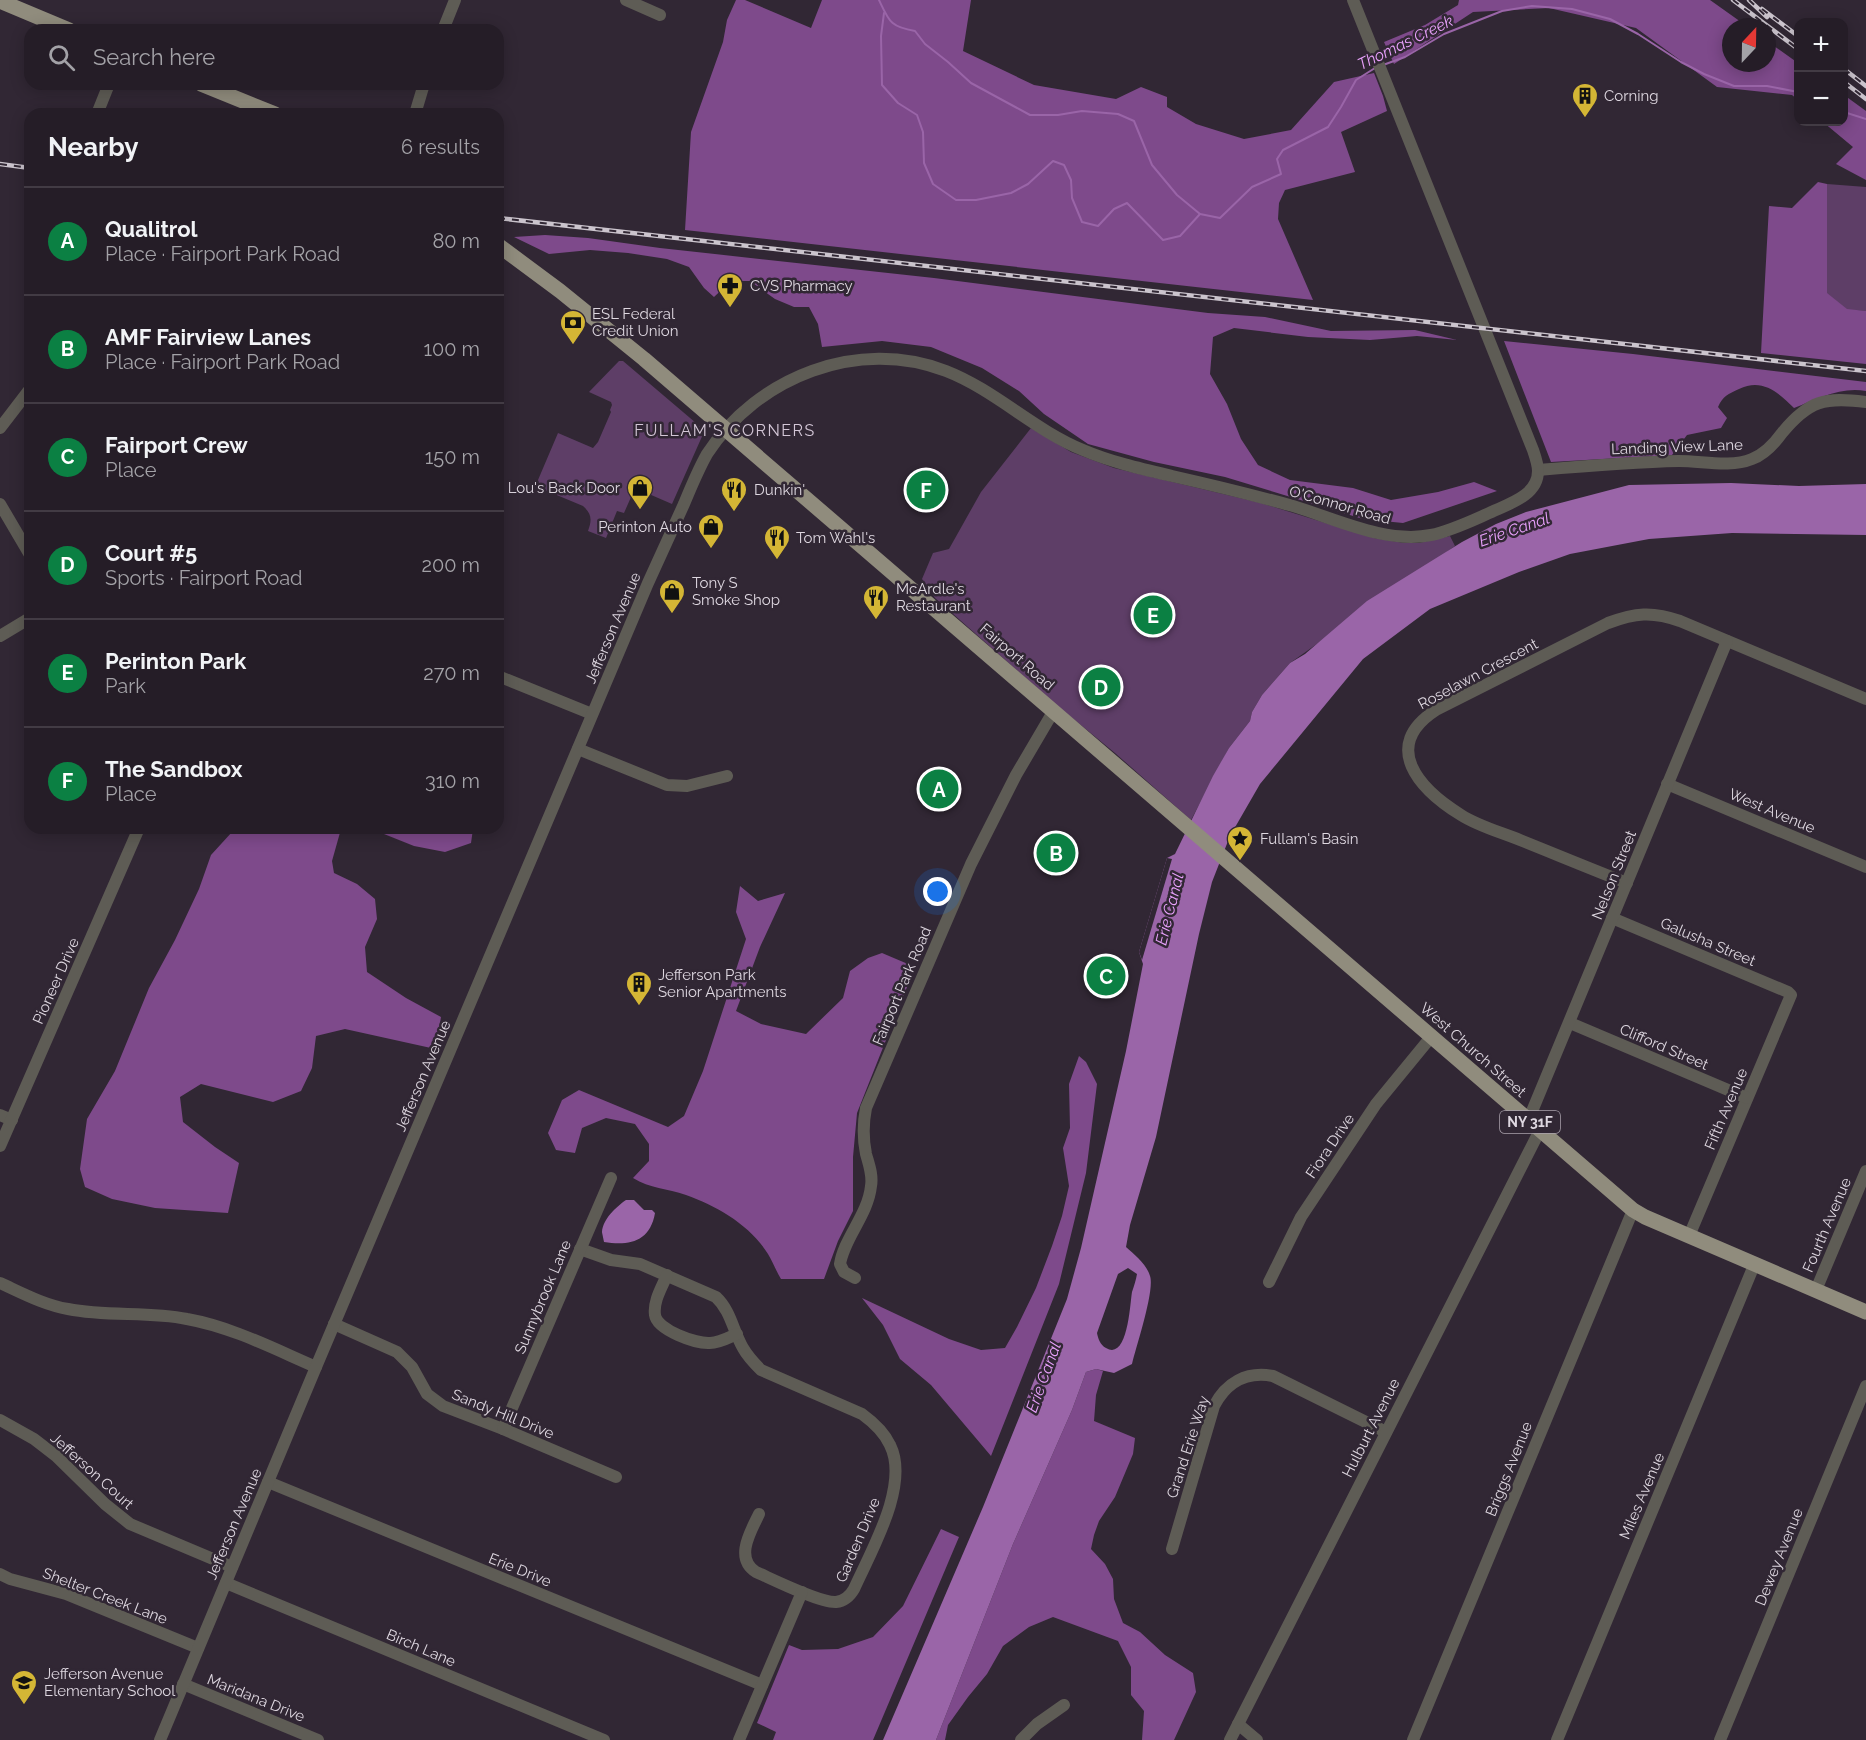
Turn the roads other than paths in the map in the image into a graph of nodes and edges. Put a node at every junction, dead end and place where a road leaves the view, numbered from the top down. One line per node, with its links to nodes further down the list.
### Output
1 (455, 0): 7 (street)
2 (626, 0): 5 (street)
3 (1353, 0): 19 (street)
4 (0, 1): 6 (main road)
5 (660, 15)
6 (55, 24)
7 (445, 24)
8 (107, 90): 11 (street)
9 (216, 90): 12 (main road)
10 (422, 90): 13 (street)
11 (99, 108)
12 (260, 108)
13 (417, 108)
14 (504, 250): 18 (main road, Fairport Road / NY 31F)
15 (24, 397): 17 (street)
16 (1866, 402): 19 (street, Landing View Lane)
17 (0, 428)
18 (727, 430): 19 (street, O'Connor Road); 27 (main road, Fairport Road / NY 31F); 28 (street, Jefferson Avenue)
19 (1538, 470)
20 (0, 504): 21 (street)
21 (24, 545)
22 (24, 622): 23 (street)
23 (0, 636)
24 (1727, 641): 26 (street, Roselawn Crescent); 31 (street, Nelson Street); 35 (street, Roselawn Crescent)
25 (504, 678): 28 (street)
26 (1866, 699)
27 (1053, 712): 34 (main road, Fairport Road / NY 31F); 51 (street, Fairport Park Road)
28 (592, 714): 29 (street, Jefferson Avenue)
29 (578, 749): 30 (street); 56 (street, Jefferson Avenue)
30 (727, 776)
31 (1667, 784): 33 (street, West Avenue); 35 (street, Nelson Street)
32 (136, 834): 41 (street, Pioneer Drive)
33 (1866, 867)
34 (1234, 868): 39 (main road, West Church Street / NY 31F)
35 (1627, 883): 36 (street, Nelson Street)
36 (1612, 918): 37 (street, Galusha Street); 38 (street, Nelson Street)
37 (1791, 994): 40 (street, Fifth Avenue)
38 (1570, 1023): 40 (street, Clifford Street); 42 (street, Nelson Street)
39 (1431, 1037): 42 (main road, West Church Street / NY 31F); 52 (street, Fiora Drive)
40 (1747, 1098): 47 (street, Fifth Avenue)
41 (6, 1117): 43 (street, Pioneer Drive)
42 (1534, 1126): 46 (main road, West Church Street / NY 31F); 62 (street, Hulburt Avenue)
43 (0, 1146)
44 (1866, 1171): 54 (street, Fourth Avenue)
45 (611, 1178): 48 (street, Sunnybrook Lane)
46 (1633, 1210): 47 (main road, West Church Street / NY 31F); 83 (street, Briggs Avenue)
47 (1689, 1236): 49 (main road, West Church Street / NY 31F)
48 (580, 1249): 50 (street, Garden Drive); 61 (street, Sunnybrook Lane)
49 (1755, 1263): 54 (main road, West Church Street / NY 31F); 84 (street, Miles Avenue)
50 (667, 1275): 57 (street, Garden Drive); 57 (street)
51 (855, 1278)
52 (1269, 1282)
53 (0, 1283): 58 (street)
54 (1816, 1290): 55 (main road, West Church Street / NY 31F)
55 (1866, 1312)
56 (334, 1324): 58 (street, Jefferson Avenue); 61 (street, Sandy Hill Drive)
57 (737, 1334): 70 (street, Garden Drive)
58 (316, 1367): 64 (street, Jefferson Avenue)
59 (1866, 1386): 85 (street, Dewey Avenue)
60 (0, 1420): 67 (street, Jefferson Court)
61 (503, 1429): 63 (street, Sandy Hill Drive)
62 (1386, 1432): 66 (street, Grand Erie Way); 75 (street, Hulburt Avenue)
63 (616, 1477)
64 (268, 1482): 67 (street, Jefferson Avenue); 73 (street, Erie Drive)
65 (759, 1514): 70 (street, Garden Drive)
66 (1172, 1549)
67 (232, 1567): 69 (street, Jefferson Avenue)
68 (0, 1574): 71 (street, Shelter Creek Lane)
69 (226, 1583): 71 (street, Jefferson Avenue); 78 (street, Birch Lane)
70 (802, 1592): 73 (street)
71 (198, 1648): 72 (street, Jefferson Avenue)
72 (183, 1684): 76 (street, Jefferson Avenue); 77 (street, Maridana Drive)
73 (762, 1685): 79 (street)
74 (1064, 1705): 80 (street)
75 (1238, 1724): 81 (street, Hulburt Avenue); 82 (street)
76 (160, 1740)
77 (318, 1740)
78 (604, 1740)
79 (739, 1740)
80 (1021, 1740)
81 (1230, 1740)
82 (1257, 1740)
83 (1413, 1740)
84 (1557, 1740)
85 (1720, 1740)

